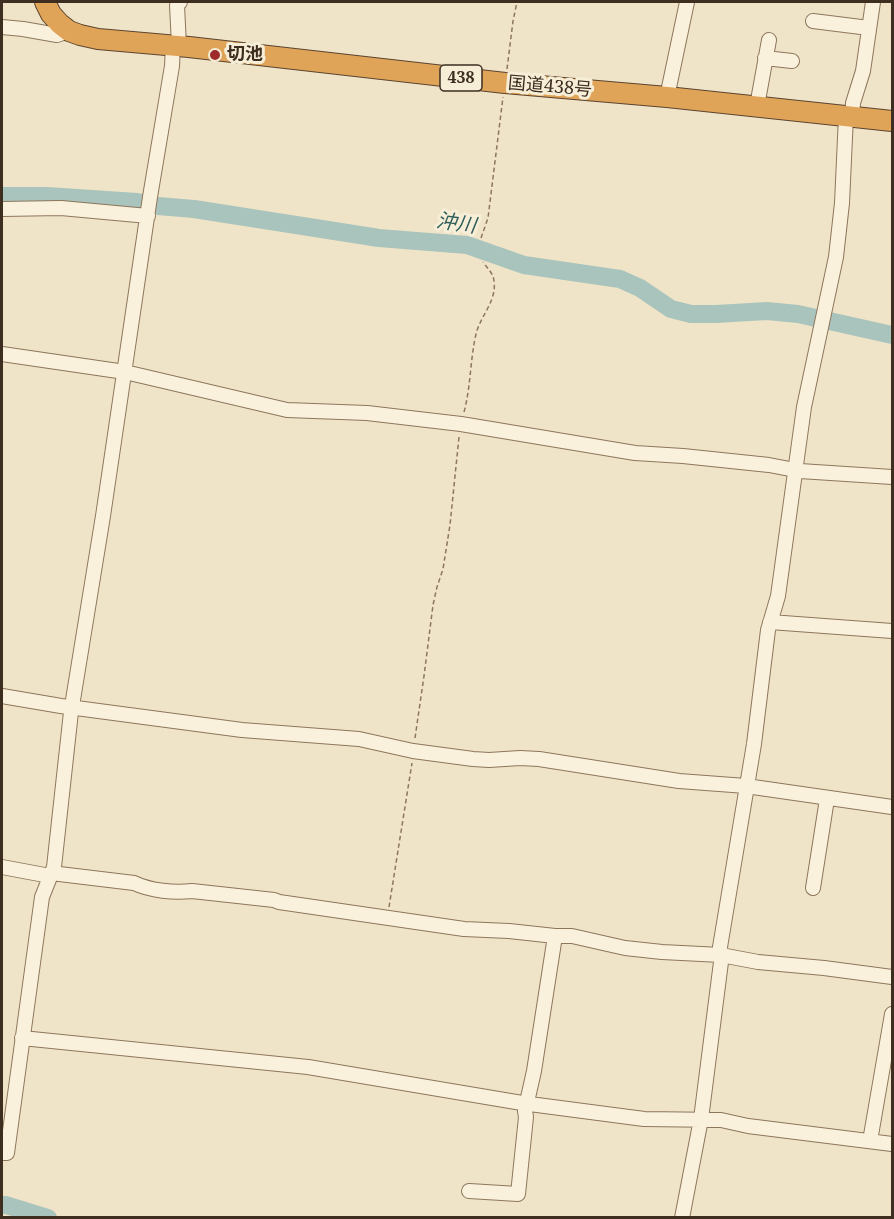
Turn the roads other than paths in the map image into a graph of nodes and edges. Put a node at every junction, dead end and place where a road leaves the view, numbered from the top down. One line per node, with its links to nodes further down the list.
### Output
1 (45, 2): 8 (highway)
2 (180, 2): 10 (street)
3 (687, 2): 13 (street)
4 (873, 2): 7 (street)
5 (813, 21): 7 (street)
6 (2, 27): 8 (street)
7 (869, 28): 15 (street)
8 (69, 31): 10 (highway, 国道438号 / 438)
9 (769, 40): 11 (street)
10 (176, 45): 13 (highway, 国道438号 / 438); 17 (street)
11 (765, 58): 12 (street); 14 (street)
12 (792, 61)
13 (667, 97): 14 (highway, 国道438号 / 438)
14 (757, 106): 15 (highway, 国道438号 / 438)
15 (849, 116): 16 (highway, 国道438号 / 438); 21 (street)
16 (892, 121)
17 (149, 208): 18 (street); 20 (street)
18 (2, 209)
19 (2, 354): 20 (street)
20 (125, 372): 21 (street); 26 (street)
21 (795, 470): 22 (street); 23 (street)
22 (892, 477)
23 (770, 622): 24 (street); 27 (street)
24 (892, 632)
25 (2, 696): 26 (street)
26 (72, 707): 27 (street); 31 (street)
27 (746, 786): 28 (street); 34 (street)
28 (827, 799): 29 (street); 32 (street)
29 (892, 807)
30 (2, 867): 31 (street)
31 (50, 874): 33 (street); 37 (street)
32 (813, 888)
33 (555, 939): 34 (street); 38 (street)
34 (721, 959): 35 (street); 39 (street)
35 (892, 977)
36 (892, 1014): 40 (street)
37 (22, 1038): 38 (street); 42 (street)
38 (527, 1103): 39 (street); 43 (street)
39 (701, 1119): 40 (street); 44 (street)
40 (870, 1141): 41 (street)
41 (892, 1144)
42 (2, 1153)
43 (469, 1191)
44 (682, 1218)

